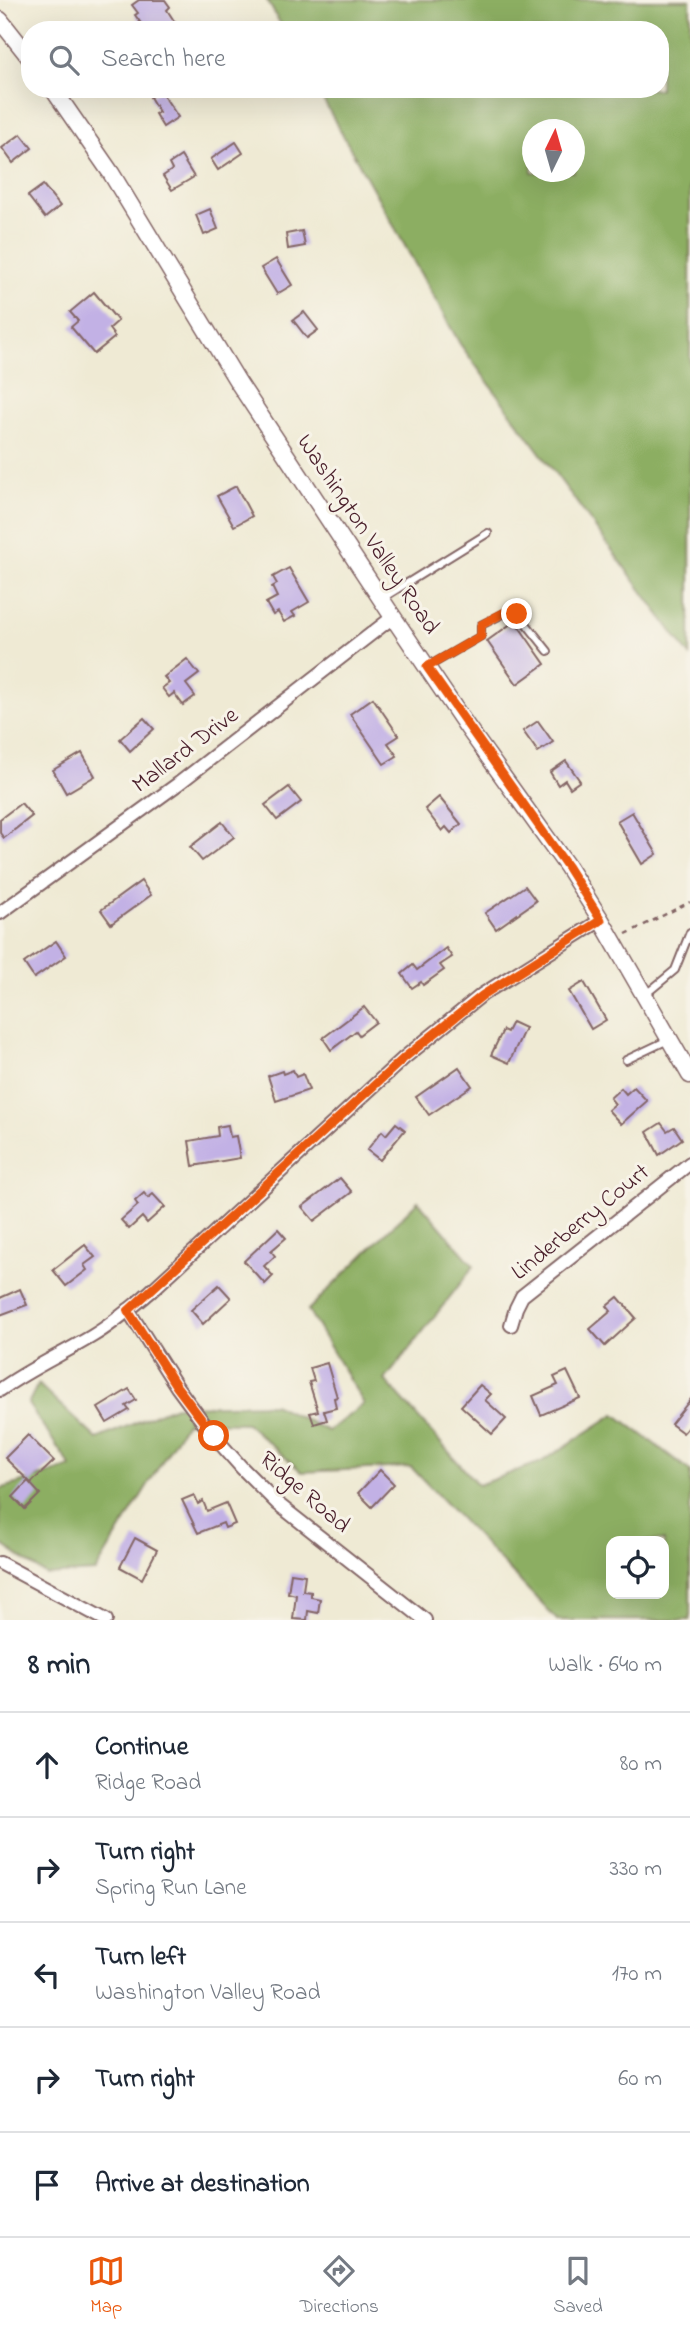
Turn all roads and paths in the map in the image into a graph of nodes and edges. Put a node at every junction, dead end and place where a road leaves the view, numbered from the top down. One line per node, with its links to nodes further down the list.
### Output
1 (0, 20): 2 (street)
2 (21, 47)
3 (59, 98): 5 (street, Washington Valley Road)
4 (488, 533): 5 (lane)
5 (382, 599): 6 (street, Washington Valley Road)
6 (393, 617): 8 (street, Washington Valley Road); 10 (street, Mallard Drive)
7 (548, 651): 8 (lane)
8 (427, 667): 11 (street, Washington Valley Road)
9 (690, 902): 13 (path)
10 (0, 913)
11 (601, 920): 13 (street, Washington Valley Road); 19 (street)
12 (690, 933): 14 (lane)
13 (613, 941): 14 (street, Washington Valley Road)
14 (645, 996): 15 (street, Washington Valley Road)
15 (670, 1039): 16 (lane); 17 (street, Washington Valley Road)
16 (626, 1060)
17 (690, 1075)
18 (690, 1163): 20 (street, Linderberry Court)
19 (128, 1311): 21 (street); 24 (street, Ridge Road)
20 (511, 1325)
21 (0, 1390)
22 (0, 1563): 23 (street)
23 (106, 1620)
24 (425, 1620)

